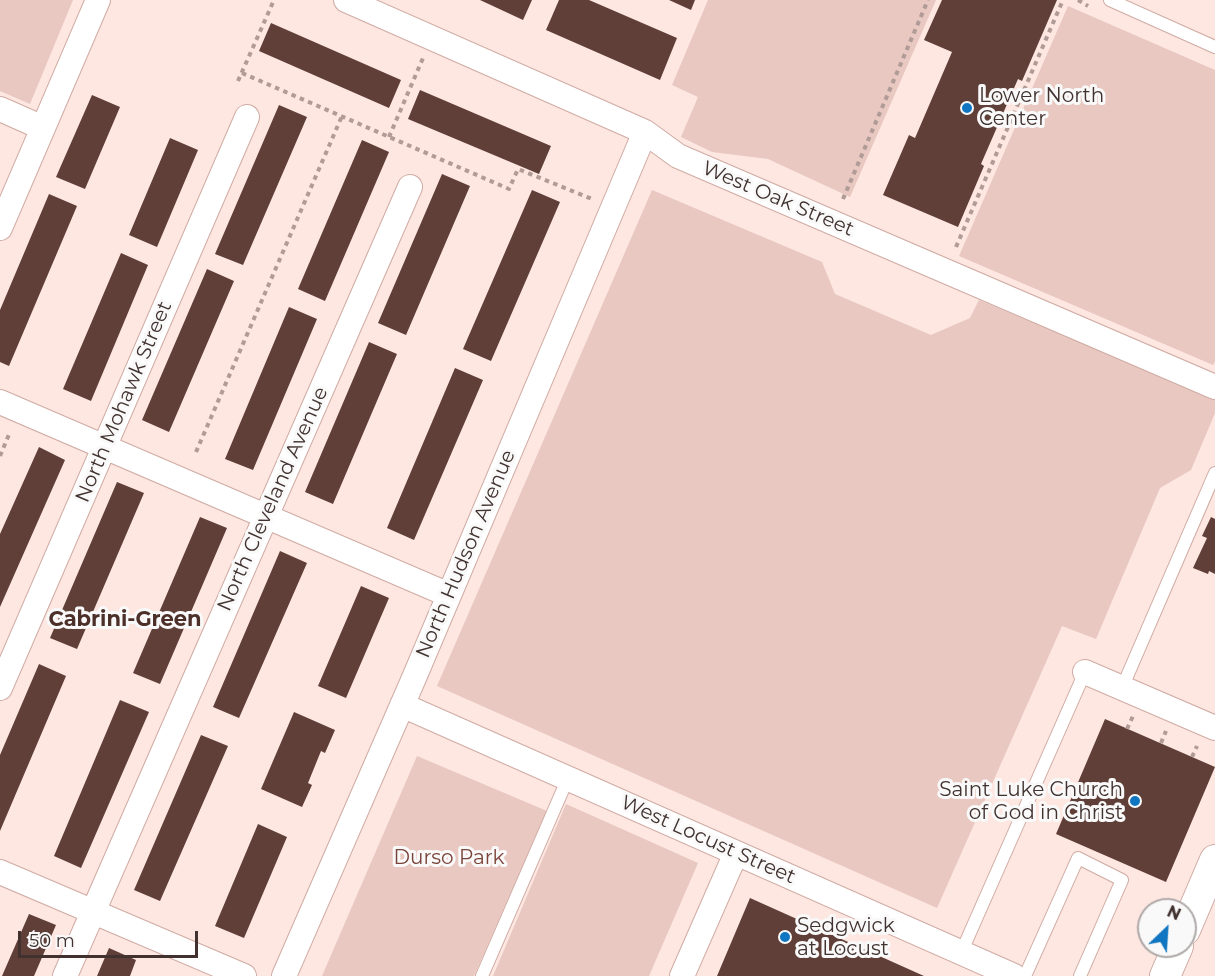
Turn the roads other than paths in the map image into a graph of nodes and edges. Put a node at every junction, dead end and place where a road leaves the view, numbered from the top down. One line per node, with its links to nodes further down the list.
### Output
1 (98, 0): 7 (street)
2 (1110, 0): 4 (lane)
3 (354, 2): 8 (street, West Oak Street)
4 (1215, 47)
5 (0, 109): 7 (street)
6 (247, 117): 13 (street, North Mohawk Street)
7 (43, 128): 10 (street)
8 (645, 132): 11 (street, West Oak Street); 16 (street, North Hudson Avenue)
9 (410, 187): 15 (street, North Cleveland Avenue)
10 (0, 228)
11 (1215, 387)
12 (0, 402): 13 (street)
13 (105, 447): 15 (street); 18 (street, North Mohawk Street)
14 (1215, 473): 19 (lane)
15 (265, 516): 16 (street); 27 (street, North Cleveland Avenue)
16 (449, 595): 20 (street, North Hudson Avenue)
17 (1085, 672): 19 (street); 28 (lane)
18 (0, 688)
19 (1122, 688): 21 (street)
20 (402, 705): 22 (street, West Locust Street); 33 (street, North Hudson Avenue)
21 (1215, 728)
22 (568, 778): 23 (street, West Locust Street); 34 (lane)
23 (736, 853): 28 (street, West Locust Street); 35 (street)
24 (1215, 860): 26 (street)
25 (0, 872): 27 (street)
26 (1197, 902)
27 (92, 912): 31 (street, North Cleveland Avenue); 32 (street)
28 (961, 952): 30 (street, West Locust Street)
29 (1173, 958): 37 (street)
30 (1011, 975): 36 (lane)
31 (65, 976)
32 (244, 976)
33 (284, 976)
34 (482, 976)
35 (682, 976)
36 (1080, 976)
37 (1165, 976)

